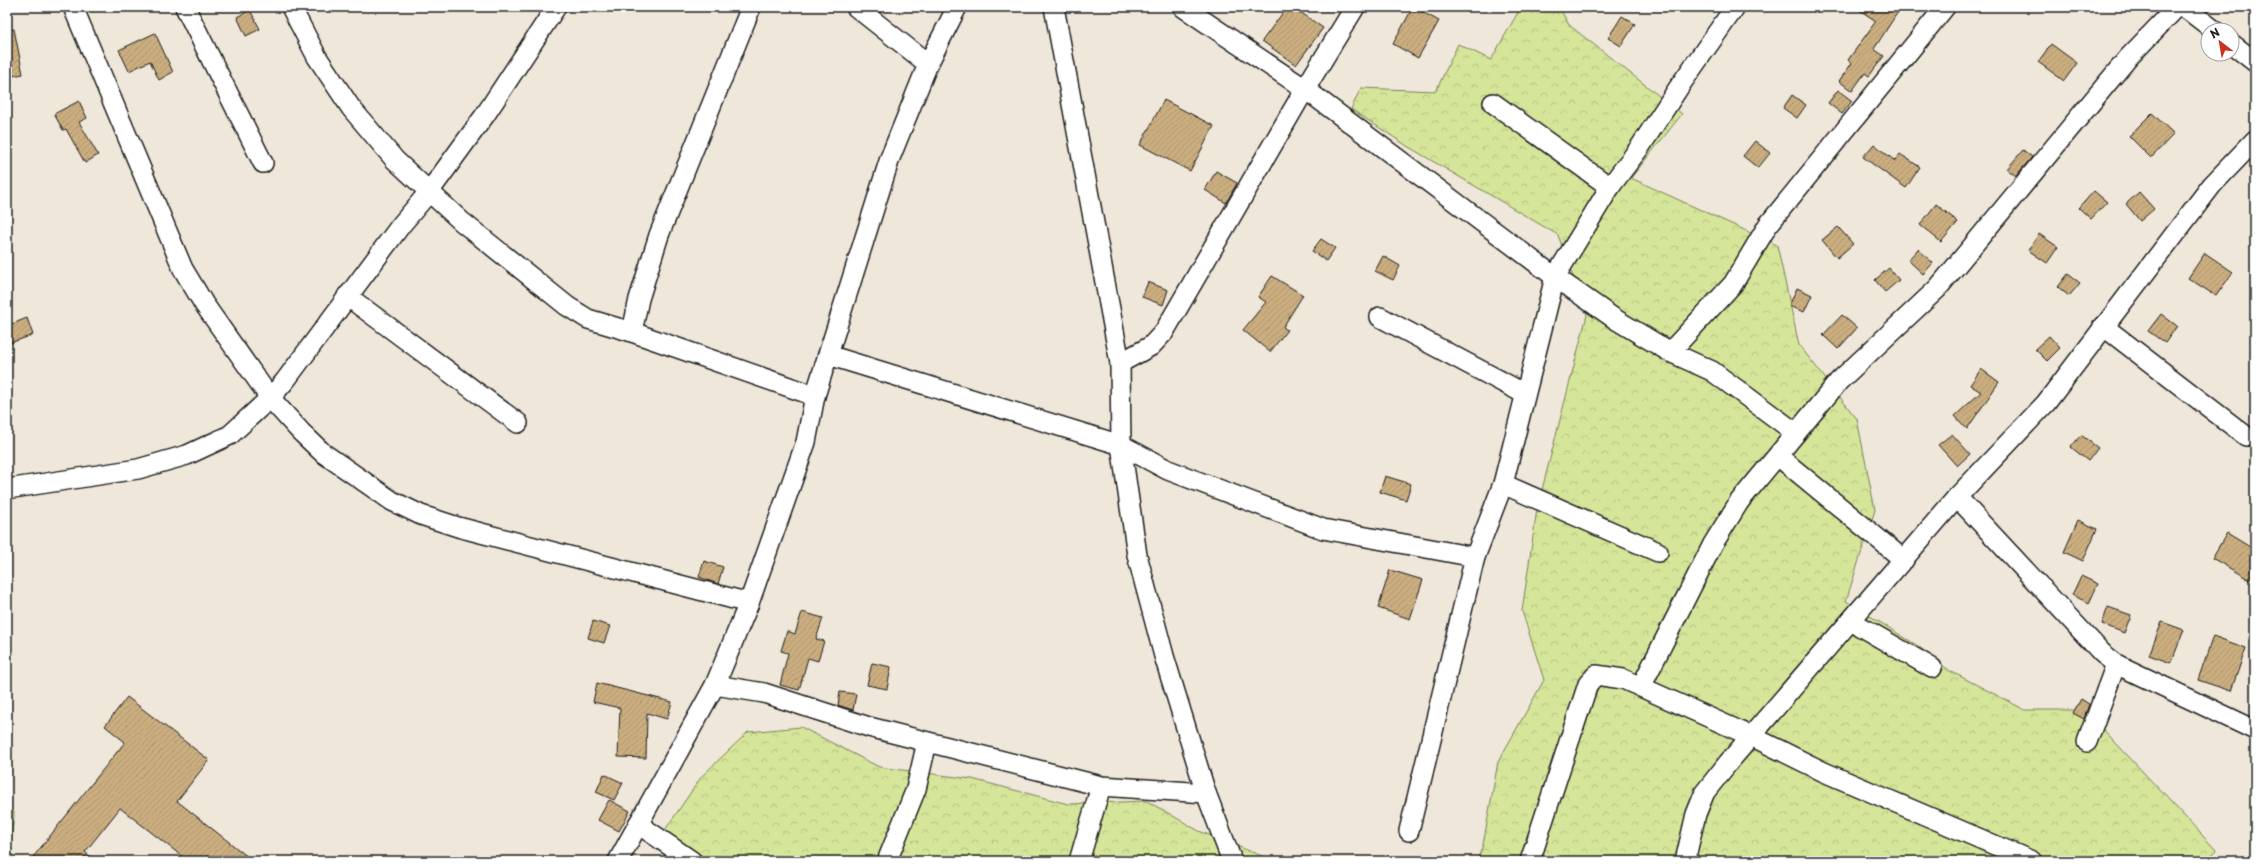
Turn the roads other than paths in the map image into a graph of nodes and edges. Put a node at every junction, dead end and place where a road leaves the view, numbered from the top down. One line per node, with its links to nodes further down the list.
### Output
1 (73, 7): 35 (street)
2 (186, 7): 22 (street)
3 (291, 7): 24 (street)
4 (556, 7): 24 (street)
5 (751, 7): 29 (street)
6 (856, 7): 18 (street)
7 (957, 7): 18 (street)
8 (1054, 7): 32 (street)
9 (1183, 7): 19 (street)
10 (1355, 7): 19 (street)
11 (1735, 7): 23 (street)
12 (1945, 7): 30 (street)
13 (2177, 7): 37 (street)
14 (2184, 7): 15 (street)
15 (2204, 22)
16 (2240, 50): 17 (street)
17 (2255, 62)
18 (928, 64): 31 (street)
19 (1305, 89): 25 (street); 32 (street)
20 (1493, 104): 23 (street)
21 (2255, 140): 28 (street)
22 (263, 163)
23 (1610, 187): 25 (street)
24 (429, 192): 26 (street); 29 (street)
25 (1555, 277): 30 (street); 33 (street)
26 (347, 296): 35 (street); 36 (street)
27 (1380, 317): 33 (street)
28 (2103, 326): 38 (street); 43 (street)
29 (632, 332): 34 (street)
30 (1670, 352): 37 (street)
31 (828, 355): 34 (street); 39 (street)
32 (1120, 363): 39 (street)
33 (1525, 394): 41 (street)
34 (815, 396): 47 (street)
35 (270, 398): 42 (street); 47 (street)
36 (518, 423)
37 (1796, 433): 40 (street)
38 (2246, 436)
39 (1121, 445): 45 (street); 58 (street)
40 (1778, 456): 46 (street); 52 (street)
41 (1503, 484): 44 (street); 45 (street)
42 (7, 489)
43 (1957, 497): 46 (street); 49 (street)
44 (1658, 552)
45 (1475, 557): 60 (street)
46 (1904, 560): 48 (street)
47 (749, 603): 51 (street)
48 (1851, 621): 50 (street); 54 (street)
49 (2116, 664): 53 (street); 56 (street)
50 (1932, 668)
51 (715, 685): 55 (street); 59 (street)
52 (1641, 687): 54 (street); 66 (street)
53 (2255, 730)
54 (1753, 737): 67 (street); 68 (street)
55 (927, 742): 57 (street); 63 (street)
56 (2087, 742)
57 (1101, 786): 58 (street); 64 (street)
58 (1206, 793): 65 (street)
59 (638, 824): 61 (street); 62 (street)
60 (1409, 831)
61 (618, 861)
62 (692, 861)
63 (887, 861)
64 (1079, 861)
65 (1232, 861)
66 (1530, 861)
67 (1685, 861)
68 (2032, 861)

